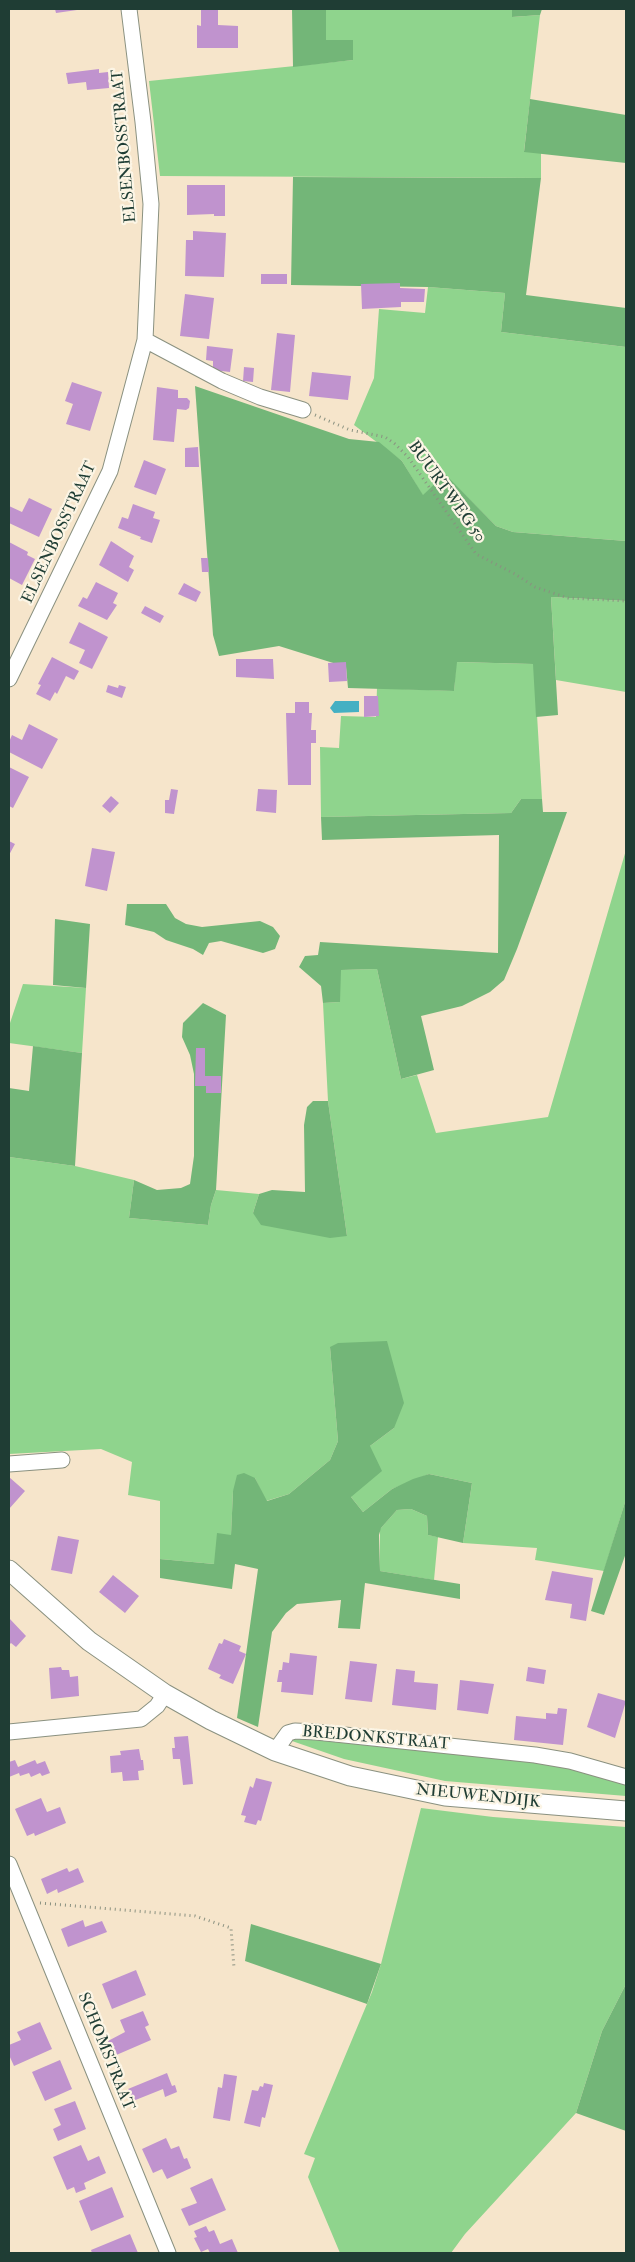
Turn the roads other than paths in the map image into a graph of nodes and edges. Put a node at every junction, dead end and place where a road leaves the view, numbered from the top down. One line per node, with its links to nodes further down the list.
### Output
1 (128, 9): 2 (street, ELSENBOSSTRAAT)
2 (145, 340): 3 (street); 4 (street, ELSENBOSSTRAAT)
3 (303, 410)
4 (9, 679)
5 (62, 1460): 6 (street)
6 (9, 1464)
7 (9, 1570): 8 (street)
8 (165, 1694): 9 (street); 10 (street)
9 (9, 1732)
10 (275, 1751): 11 (street, BREDONKSTRAAT); 12 (street, NIEUWENDIJK)
11 (626, 1777)
12 (626, 1811)
13 (9, 1864): 14 (street, SCHOMSTRAAT)
14 (168, 2253)

